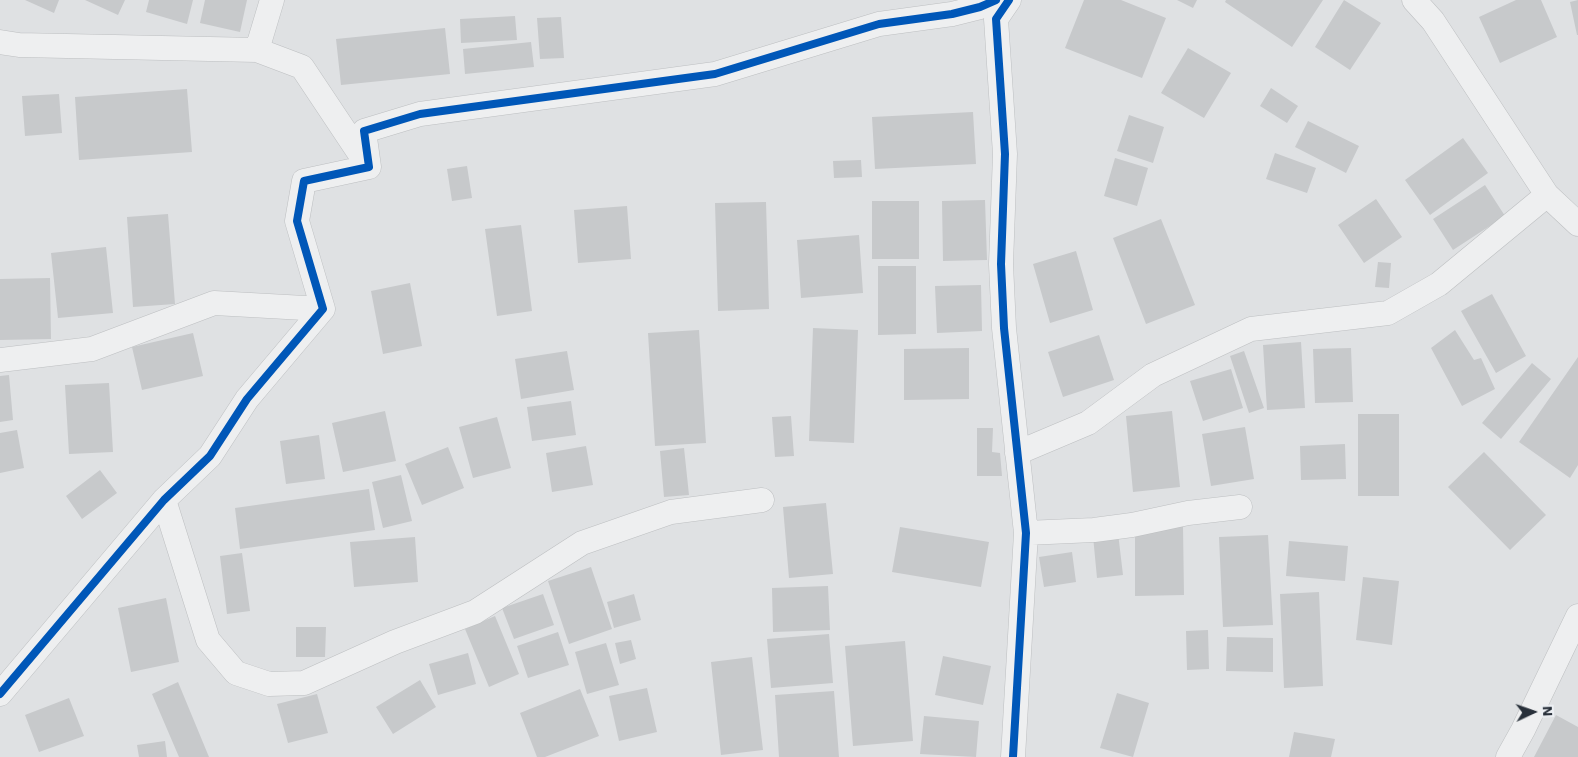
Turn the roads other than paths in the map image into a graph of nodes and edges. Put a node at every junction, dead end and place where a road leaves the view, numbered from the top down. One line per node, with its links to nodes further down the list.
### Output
1 (272, 0): 5 (street)
2 (1414, 0): 7 (street)
3 (996, 6): 6 (street); 11 (street)
4 (0, 42): 5 (street)
5 (257, 50): 6 (street)
6 (368, 167): 9 (street)
7 (1547, 195): 8 (street); 11 (street)
8 (1578, 224)
9 (323, 309): 10 (street); 12 (street)
10 (0, 360)
11 (1017, 453): 15 (street)
12 (164, 500): 13 (street); 17 (street)
13 (762, 500)
14 (1240, 507): 15 (street)
15 (1026, 533): 18 (street)
16 (1578, 616): 19 (street)
17 (0, 694)
18 (1013, 757)
19 (1508, 757)

